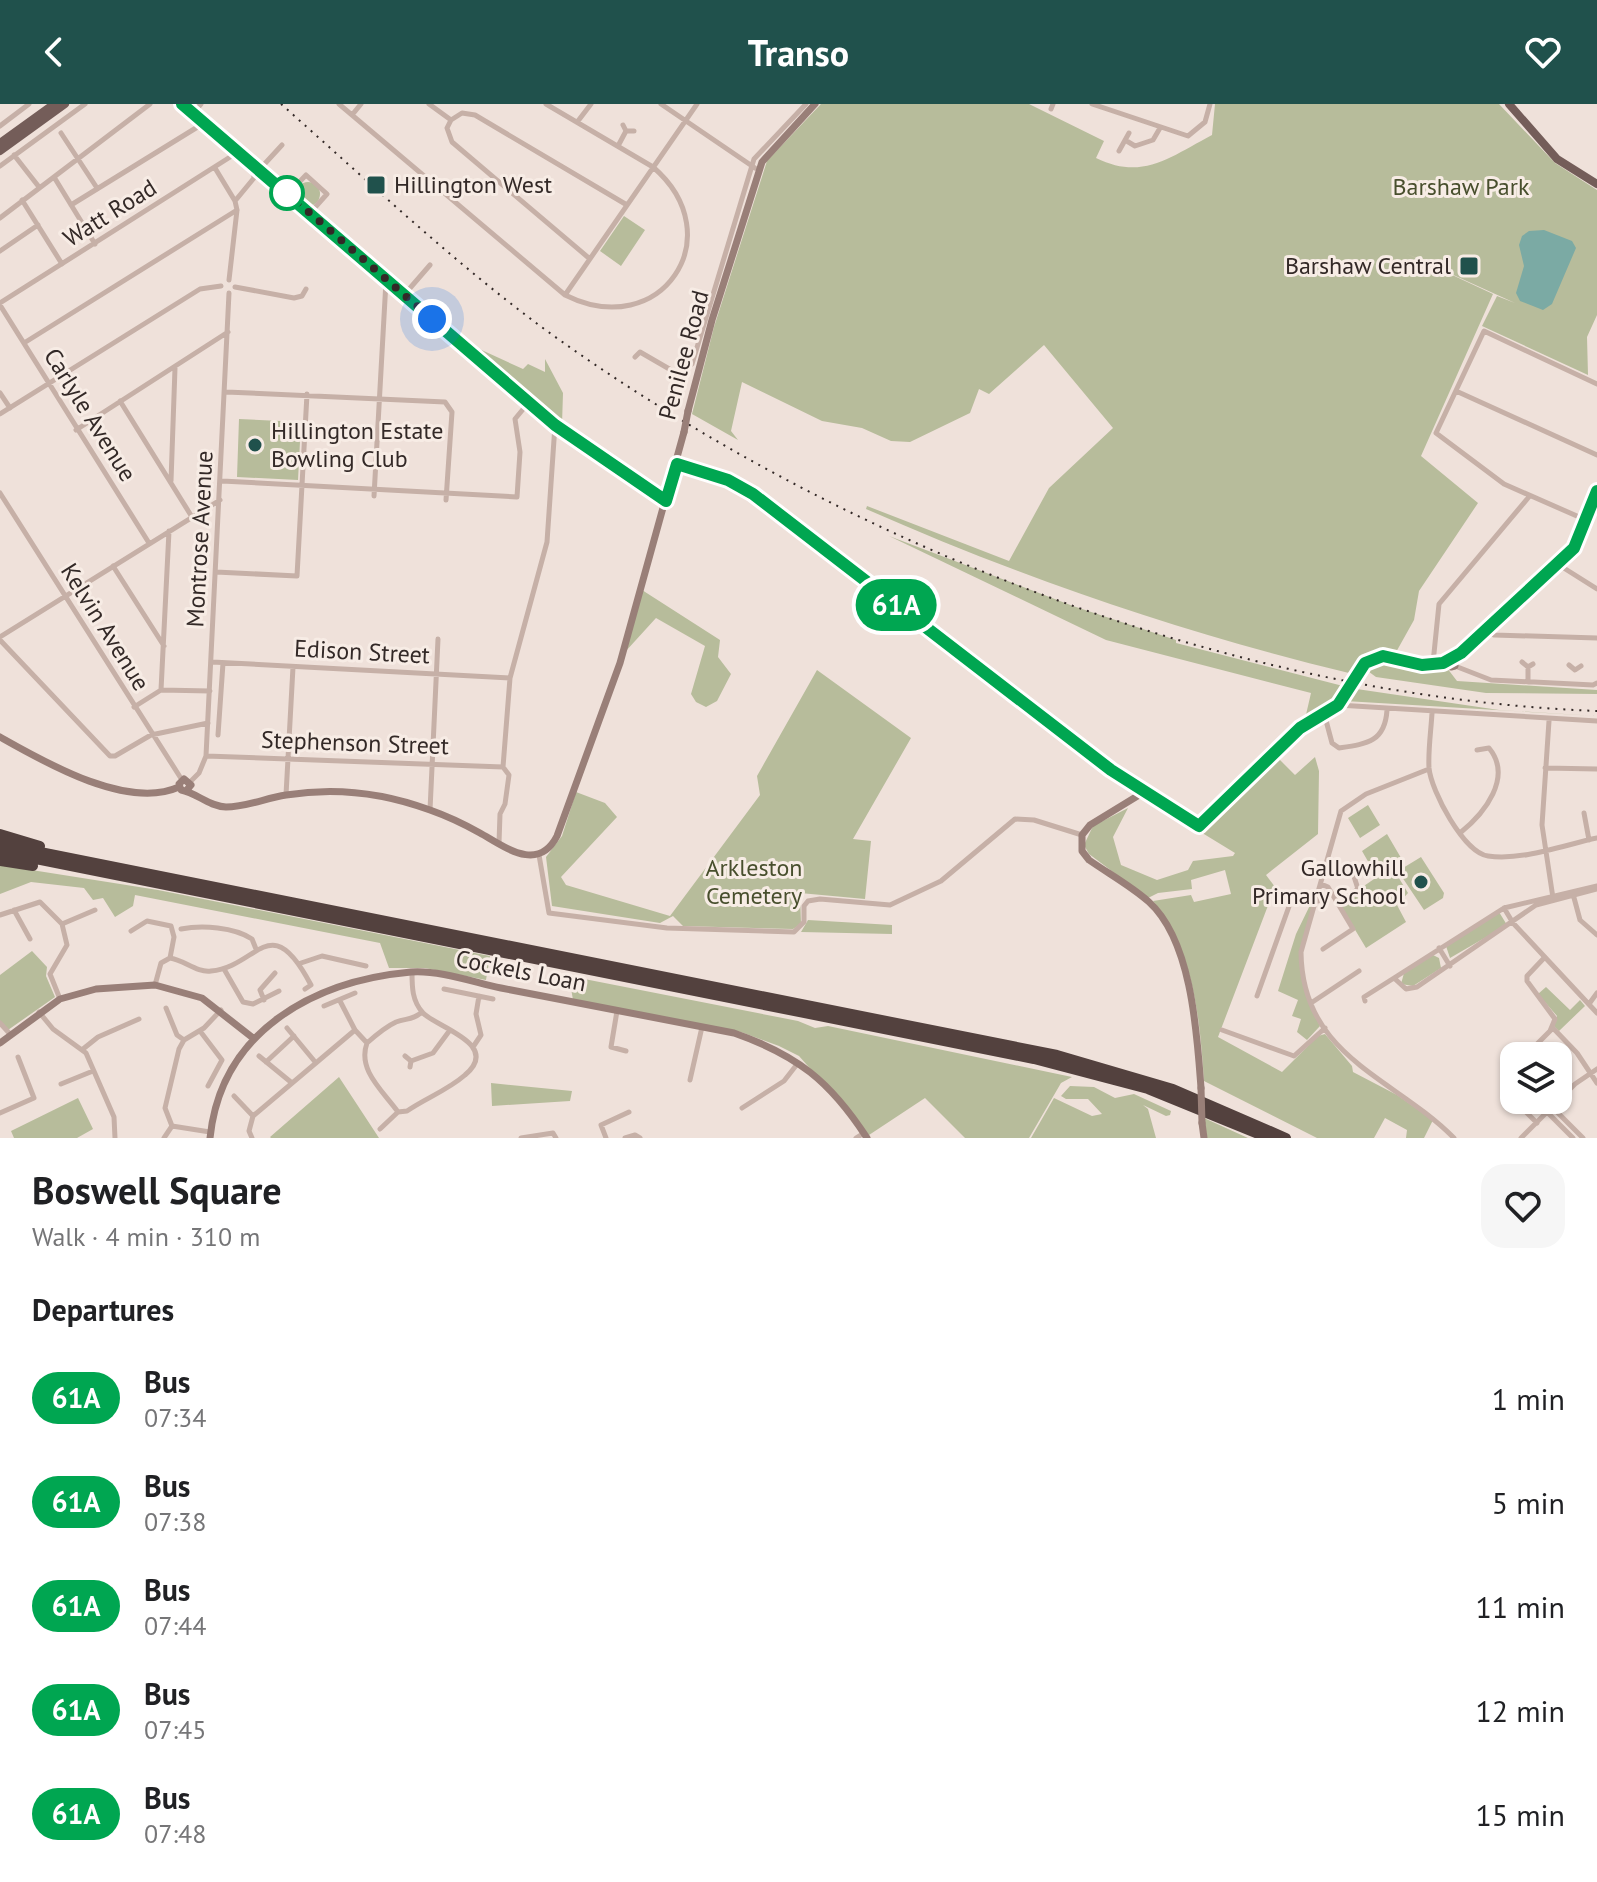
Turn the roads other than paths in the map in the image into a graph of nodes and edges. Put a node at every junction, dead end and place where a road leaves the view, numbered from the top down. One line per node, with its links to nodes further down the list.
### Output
1 (29, 104): 27 (street)
2 (54, 104): 31 (main road)
3 (65, 104): 34 (main road)
4 (85, 104): 37 (street)
5 (150, 104): 38 (street)
6 (182, 104): 21 (street)
7 (201, 104): 21 (street)
8 (339, 104): 22 (street)
9 (361, 104): 22 (street)
10 (429, 104): 23 (street)
11 (546, 104): 25 (street)
12 (591, 104): 25 (street)
13 (661, 104): 24 (street)
14 (697, 104): 24 (street)
15 (806, 104): 43 (street)
16 (815, 104): 43 (street, Penilee Road)
17 (1092, 104): 28 (street)
18 (1210, 104): 28 (street)
19 (1509, 104): 49 (main road)
20 (1515, 104): 48 (main road)
21 (193, 113): 26 (street)
22 (352, 115): 73 (street)
23 (451, 120): 56 (street); 63 (street)
24 (686, 120): 41 (street); 43 (street)
25 (578, 121): 33 (street)
26 (204, 123): 36 (street); 51 (street)
27 (0, 126)
28 (1160, 128): 35 (street)
29 (634, 131): 33 (street)
30 (61, 133): 38 (street)
31 (0, 143)
32 (282, 145): 44 (street)
33 (618, 146): 41 (street)
34 (0, 151)
35 (1119, 151)
36 (238, 152): 39 (street); 42 (street, Watt Road)
37 (14, 155): 40 (street); 50 (street)
38 (78, 158): 46 (street); 51 (street)
39 (253, 165): 44 (street); 47 (street)
40 (0, 166)
41 (653, 167): 56 (street); 73 (street)
42 (215, 168): 54 (street); 61 (street, Watt Road)
43 (756, 169): 77 (street); 93 (street, Penilee Road, bridge)
44 (259, 170): 45 (street)
45 (267, 176): 47 (street); 52 (street)
46 (54, 177): 50 (street); 55 (street)
47 (254, 178): 54 (street)
48 (1597, 178)
49 (1597, 184)
50 (39, 187): 53 (street)
51 (97, 188): 55 (street)
52 (288, 194): 58 (street); 58 (street)
53 (22, 200): 59 (street); 60 (street)
54 (235, 201): 57 (street)
55 (71, 205): 61 (street)
56 (627, 205): 63 (street)
57 (237, 210): 66 (street); 76 (street)
58 (310, 213): 67 (street)
59 (0, 218)
60 (38, 225): 62 (street); 64 (street)
61 (95, 244): 64 (street, Watt Road)
62 (0, 251)
63 (590, 259): 73 (street)
64 (62, 264): 74 (street, Watt Road)
65 (430, 265): 72 (street)
66 (229, 280): 68 (street); 69 (street)
67 (386, 280): 72 (street); 85 (street)
68 (221, 286): 71 (street); 79 (street)
69 (235, 287): 70 (street); 71 (street)
70 (306, 289)
71 (229, 293): 75 (street, Montrose Avenue)
72 (404, 295): 87 (street)
73 (565, 295)
74 (0, 304): 76 (street, Carlyle Avenue)
75 (228, 332): 78 (street); 82 (street, Montrose Avenue)
76 (24, 343): 79 (street, Carlyle Avenue)
77 (635, 357)
78 (175, 367): 86 (street); 94 (street)
79 (50, 384): 88 (street); 91 (street, Carlyle Avenue)
80 (1597, 384): 81 (street)
81 (1456, 391): 92 (street); 101 (street)
82 (226, 392): 84 (street); 95 (street, Montrose Avenue)
83 (0, 393): 88 (street)
84 (307, 394): 85 (street); 96 (street)
85 (379, 399): 99 (street); 100 (street)
86 (120, 401): 91 (street); 94 (street)
87 (529, 402): 90 (street); 100 (street)
88 (10, 408): 89 (street)
89 (0, 414)
90 (555, 425): 103 (street); 126 (street)
91 (76, 430): 107 (street, Carlyle Avenue)
92 (1597, 455)
93 (677, 464): 103 (street, Penilee Road); 152 (street)
94 (171, 481): 104 (street)
95 (222, 481): 96 (street); 102 (street, Montrose Avenue)
96 (302, 486): 99 (street); 110 (street)
97 (1597, 491): 105 (street)
98 (0, 493): 112 (street, Kelvin Avenue)
99 (374, 493): 100 (street)
100 (447, 498)
101 (1528, 498): 105 (street); 121 (street)
102 (220, 500): 104 (street); 110 (street, Montrose Avenue)
103 (666, 501): 165 (street, Penilee Road)
104 (192, 517): 106 (street)
105 (1587, 520): 108 (street)
106 (169, 531): 107 (street); 117 (street)
107 (149, 543): 109 (street)
108 (1559, 565): 111 (street); 113 (street)
109 (113, 566): 112 (street); 117 (street)
110 (216, 572): 118 (street, Montrose Avenue)
111 (1597, 589)
112 (65, 596): 114 (street); 133 (street, Kelvin Avenue)
113 (1486, 631): 115 (street); 122 (street)
114 (0, 638): 140 (street)
115 (1597, 638)
116 (438, 639): 125 (street)
117 (164, 646): 130 (street)
118 (212, 662): 120 (street, Edison Street); 131 (street, Montrose Avenue)
119 (1522, 662): 127 (street)
120 (223, 663): 124 (street, Edison Street); 141 (street)
121 (1433, 663): 122 (street); 132 (street, bridge)
122 (1451, 663): 127 (street)
123 (1569, 665): 129 (street)
124 (293, 667): 125 (street, Edison Street); 145 (street)
125 (437, 674): 126 (street, Edison Street); 146 (street)
126 (510, 678): 147 (street)
127 (1528, 682): 129 (street)
128 (1597, 683): 129 (street)
129 (1574, 684)
130 (161, 690): 131 (street); 133 (street)
131 (210, 691): 139 (street, Montrose Avenue)
132 (1338, 705): 134 (street); 135 (street)
133 (134, 707): 140 (street, Kelvin Avenue)
134 (1387, 710): 135 (street); 136 (street)
135 (1324, 712): 152 (street)
136 (1432, 713): 137 (street); 149 (street)
137 (1549, 721): 138 (street); 148 (street)
138 (1597, 721)
139 (208, 723): 140 (street); 144 (street, Montrose Avenue)
140 (151, 735): 151 (street, Kelvin Avenue)
141 (218, 735)
142 (0, 737): 151 (street)
143 (1477, 750): 156 (street)
144 (206, 756): 145 (street, Stephenson Street); 151 (street, Montrose Avenue)
145 (288, 758): 146 (street, Stephenson Street); 153 (street)
146 (432, 764): 147 (street, Stephenson Street); 154 (street)
147 (503, 767): 162 (street)
148 (1545, 768): 150 (street); 163 (street)
149 (1429, 769): 156 (street); 169 (street)
150 (1597, 769)
151 (184, 785): 153 (street)
152 (1144, 792): 158 (street)
153 (286, 795): 154 (street)
154 (430, 810): 162 (street)
155 (1584, 813): 160 (street)
156 (1460, 833): 163 (street)
157 (0, 834): 175 (highway)
158 (1082, 835): 165 (street); 279 (street, bridge)
159 (1597, 838): 160 (street)
160 (1589, 840): 163 (street)
161 (0, 844): 175 (highway)
162 (499, 844): 165 (street)
163 (1543, 850): 172 (street)
164 (0, 852): 168 (highway)
165 (539, 855)
166 (0, 861): 168 (highway)
167 (1350, 864): 174 (street)
168 (118, 877): 280 (highway)
169 (1321, 884): 173 (street); 174 (street)
170 (1597, 887): 171 (street); 172 (street)
171 (1573, 894): 172 (street); 184 (street)
172 (1553, 898): 176 (street); 180 (street)
173 (1318, 901): 206 (street); 212 (street)
174 (1338, 903): 188 (street)
175 (313, 905): 281 (highway)
176 (1504, 908): 180 (street); 186 (street)
177 (14, 910): 179 (street); 181 (street); 185 (street)
178 (95, 910): 181 (street)
179 (0, 915)
180 (1513, 923): 189 (street); 193 (street)
181 (62, 924): 207 (street)
182 (181, 929): 187 (street)
183 (131, 931): 190 (street)
184 (1597, 935)
185 (30, 939)
186 (1439, 948): 193 (street); 198 (street)
187 (256, 949): 191 (street); 194 (street)
188 (1323, 949)
189 (1545, 957): 213 (street); 224 (street)
190 (170, 958): 194 (street); 199 (street)
191 (301, 963): 192 (street); 200 (street)
192 (366, 966)
193 (1450, 966): 198 (street)
194 (224, 969): 209 (street)
195 (1359, 971): 212 (street)
196 (412, 972): 218 (street, Cockels Loan); 219 (street); 233 (street, Cockels Loan)
197 (275, 973): 209 (street)
198 (1394, 978): 211 (street)
199 (155, 985): 207 (street); 216 (street)
200 (305, 989)
201 (444, 989): 205 (street)
202 (279, 991): 209 (street)
203 (355, 993): 210 (street)
204 (1597, 993): 213 (street)
205 (479, 996): 208 (street); 238 (street)
206 (1257, 996)
207 (60, 999): 217 (street)
208 (493, 999)
209 (264, 1000)
210 (340, 1001): 214 (street); 227 (street)
211 (1365, 1001)
212 (1311, 1003): 226 (street)
213 (1589, 1004): 220 (street)
214 (324, 1006)
215 (166, 1008): 234 (street)
216 (221, 1010): 230 (street); 233 (street)
217 (38, 1011): 231 (street); 239 (street)
218 (617, 1011): 223 (street, Cockels Loan); 240 (street)
219 (422, 1012): 228 (street); 237 (street)
220 (1597, 1013)
221 (139, 1019): 239 (street)
222 (0, 1023): 231 (street)
223 (702, 1027): 245 (street, Cockels Loan); 250 (street)
224 (1552, 1027): 235 (street); 249 (street)
225 (287, 1028): 232 (street)
226 (1325, 1028): 229 (street); 282 (street)
227 (355, 1030): 237 (street); 246 (street)
228 (450, 1030): 238 (street); 242 (street)
229 (1222, 1030)
230 (200, 1031): 234 (street); 254 (street)
231 (10, 1034): 236 (street)
232 (294, 1036): 244 (street); 246 (street)
233 (253, 1038): 269 (street, Cockels Loan)
234 (184, 1040): 267 (street)
235 (1538, 1042)
236 (0, 1043)
237 (367, 1043): 258 (street)
238 (473, 1047): 258 (street)
239 (83, 1049): 248 (street)
240 (626, 1051)
241 (259, 1056): 244 (street)
242 (405, 1056)
243 (18, 1057): 260 (street)
244 (266, 1062): 251 (street)
245 (798, 1062): 257 (street); 270 (street, Cockels Loan)
246 (316, 1063): 251 (street)
247 (1597, 1069): 249 (street)
248 (93, 1071): 253 (street); 271 (street)
249 (1588, 1074): 252 (street); 255 (street)
250 (690, 1080)
251 (292, 1083): 265 (street)
252 (1597, 1083)
253 (61, 1084)
254 (208, 1086)
255 (1572, 1089)
256 (234, 1096): 265 (street)
257 (742, 1108)
258 (398, 1112): 268 (street)
259 (629, 1112): 276 (street)
260 (0, 1113)
261 (1528, 1114): 266 (street)
262 (1545, 1114): 266 (street)
263 (1554, 1114): 284 (street)
264 (1556, 1114): 285 (street)
265 (253, 1116): 273 (street)
266 (1537, 1123): 283 (street)
267 (172, 1126): 269 (street); 272 (street)
268 (380, 1129)
269 (210, 1135)
270 (862, 1136)
271 (115, 1138)
272 (164, 1138)
273 (252, 1138)
274 (521, 1138): 275 (street)
275 (556, 1138)
276 (606, 1138)
277 (625, 1138): 278 (street)
278 (640, 1138)
279 (1204, 1138)
280 (1266, 1138)
281 (1286, 1138)
282 (1454, 1138)
283 (1521, 1138)
284 (1573, 1138)
285 (1583, 1138)

